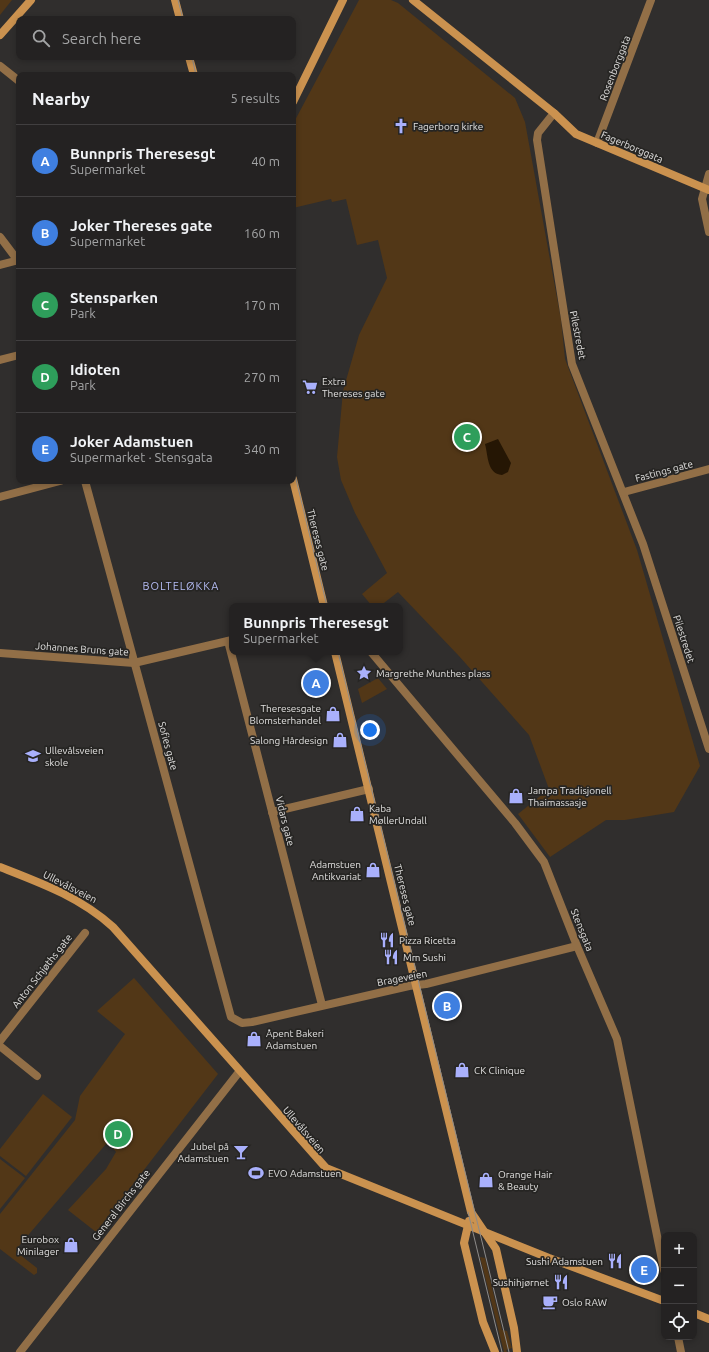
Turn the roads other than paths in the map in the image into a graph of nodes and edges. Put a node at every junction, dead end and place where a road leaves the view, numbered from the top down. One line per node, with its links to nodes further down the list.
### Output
1 (31, 0): 6 (street)
2 (175, 0): 7 (street)
3 (343, 0): 14 (street)
4 (413, 0): 15 (street)
5 (651, 0): 16 (street, Rosenborggata)
6 (17, 16)
7 (179, 16)
8 (16, 17): 9 (street)
9 (0, 35)
10 (190, 60): 12 (street)
11 (0, 66): 13 (street)
12 (193, 72)
13 (16, 79)
14 (296, 96)
15 (554, 113): 16 (street, Fagerborggata); 30 (street, Pilestredet)
16 (597, 143): 18 (street, Fagerborggata)
17 (709, 174): 18 (street)
18 (706, 189): 19 (street)
19 (709, 232)
20 (0, 237): 21 (street)
21 (16, 257)
22 (16, 262): 23 (street)
23 (0, 265)
24 (16, 356): 25 (street)
25 (0, 360)
26 (709, 469): 30 (street, Fastings gate)
27 (49, 484): 31 (street)
28 (85, 484): 38 (street, Sofies gate)
29 (294, 484): 32 (street, Thereses gate)
30 (624, 492): 39 (street, Pilestredet)
31 (0, 497)
32 (323, 603)
33 (229, 641): 38 (street, Johannes Bruns gate)
34 (0, 653): 38 (street, Johannes Bruns gate)
35 (233, 655): 41 (street, Vidars gate)
36 (336, 655): 40 (street, Thereses gate)
37 (374, 655): 44 (street, Stensgata)
38 (134, 663): 47 (street, Sofies gate)
39 (709, 749)
40 (369, 790): 41 (street); 45 (street, Thereses gate)
41 (272, 812): 46 (street, Vidars gate)
42 (0, 867): 50 (street, Ullevålsveien)
43 (85, 933): 48 (street, Anton Schjøths gate)
44 (577, 946): 45 (street, Brageveien); 55 (street, Stensgata)
45 (416, 984): 46 (street, Brageveien); 52 (street, Thereses gate)
46 (322, 1005): 47 (street, Brageveien)
47 (231, 1017)
48 (0, 1041)
49 (0, 1046): 51 (street)
50 (239, 1072): 53 (street, Ullevålsveien); 60 (street, General Birchs gate)
51 (37, 1076)
52 (471, 1212): 53 (street, Thereses gate); 54 (street, Thereses gate)
53 (468, 1225): 54 (street, Ullevålsveien); 61 (street, Thereses gate)
54 (485, 1232): 56 (street, Ullevålsveien); 62 (street, Thereses gate)
55 (664, 1268)
56 (661, 1300)
57 (697, 1314): 58 (street)
58 (709, 1319)
59 (679, 1340): 63 (street)
60 (20, 1352)
61 (495, 1352)
62 (517, 1352)
63 (681, 1352)

